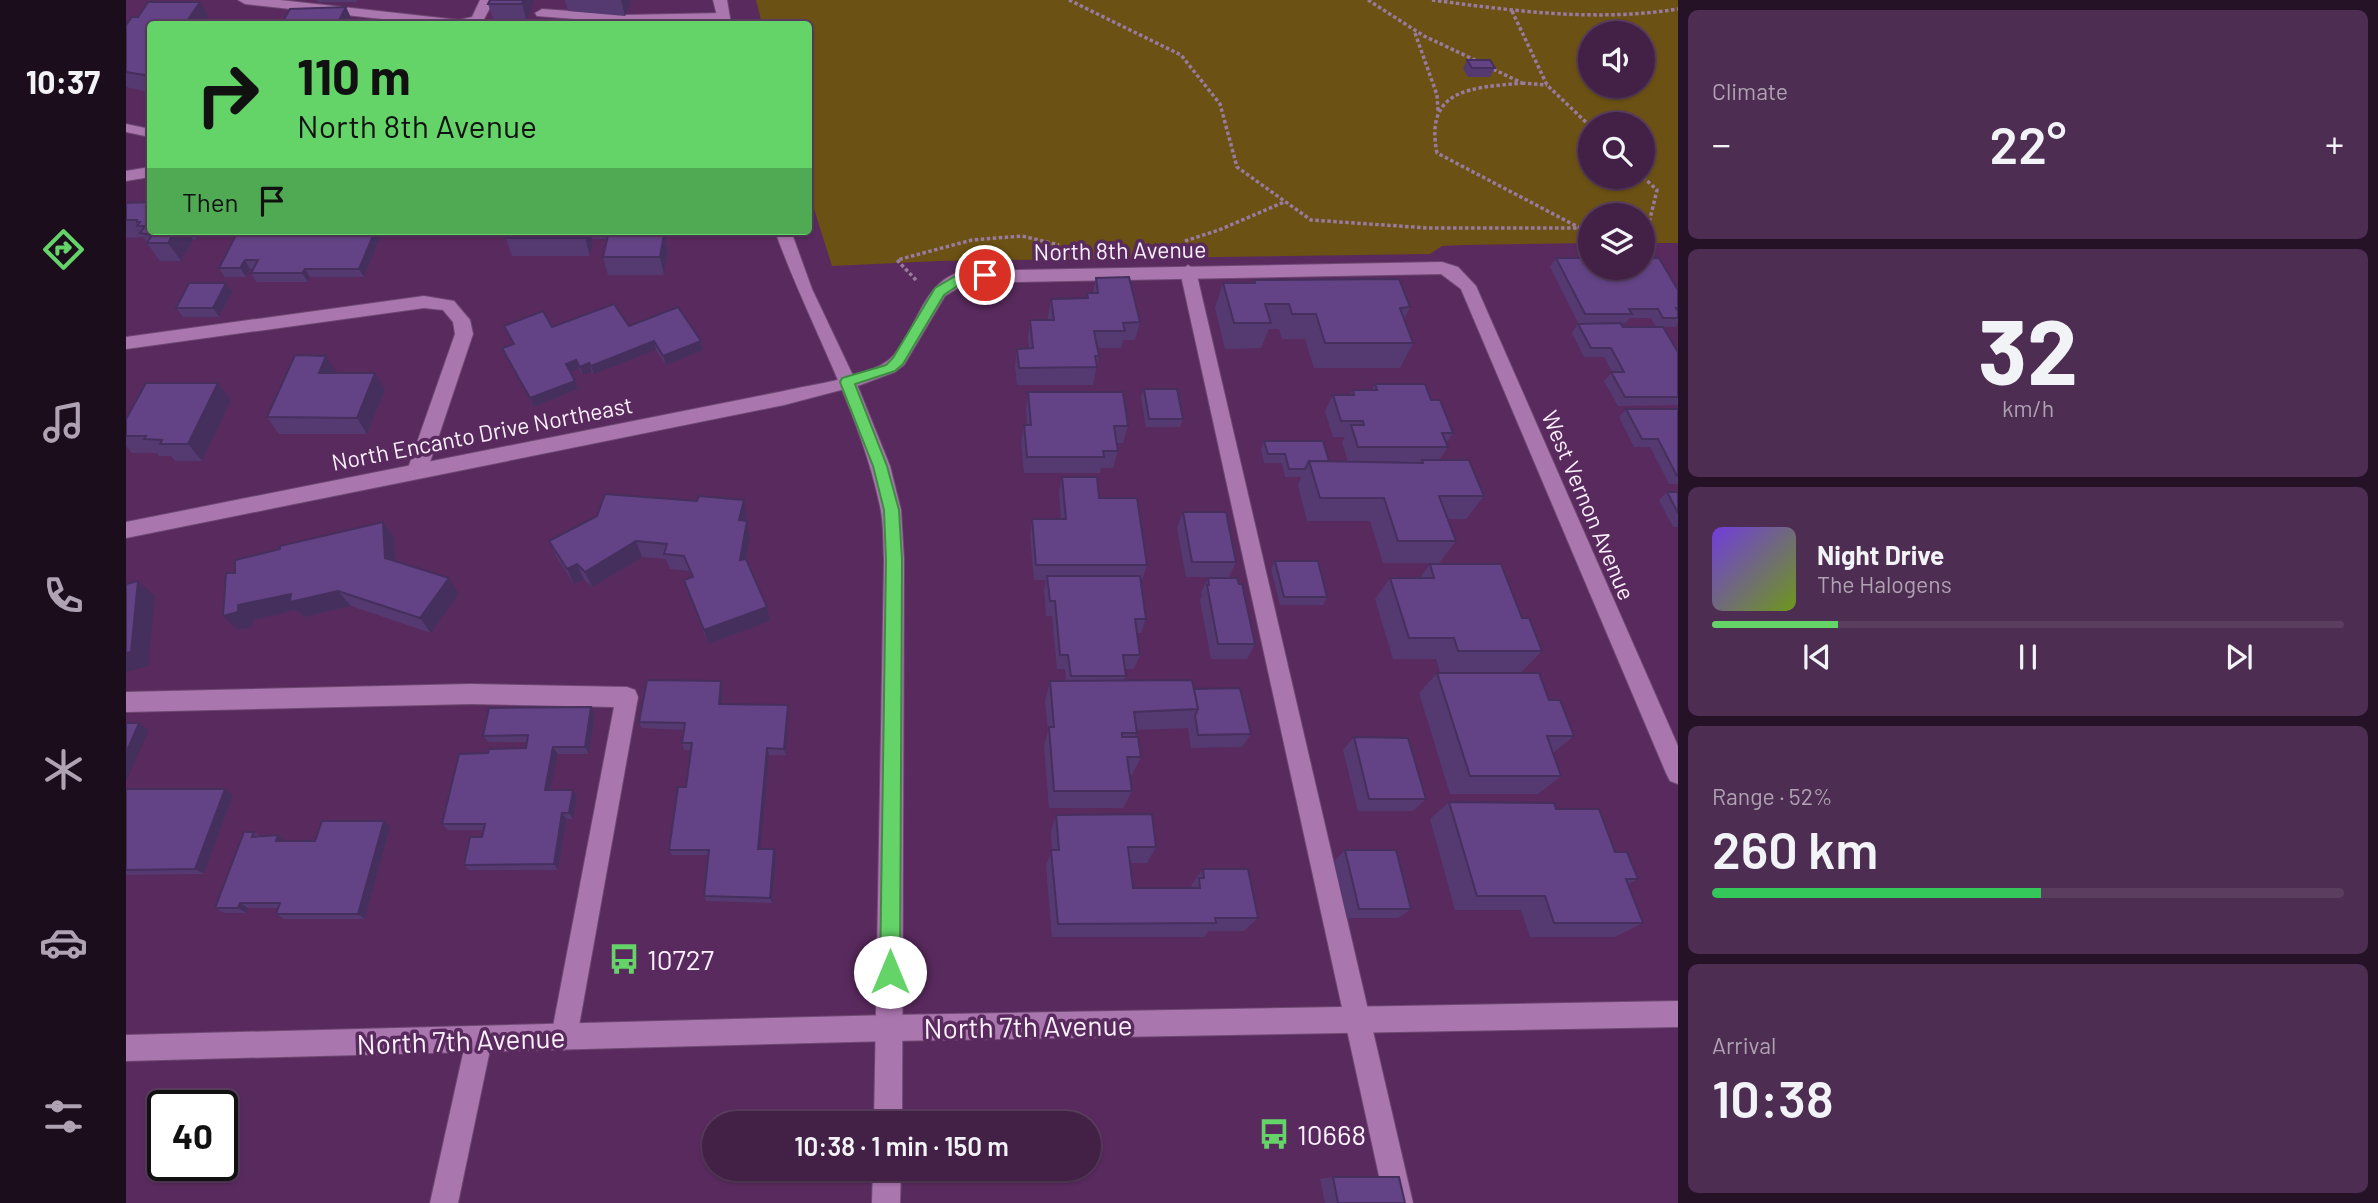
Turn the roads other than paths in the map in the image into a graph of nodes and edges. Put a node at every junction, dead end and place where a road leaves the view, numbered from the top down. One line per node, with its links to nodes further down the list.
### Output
1 (245, 0): 5 (street)
2 (487, 0): 6 (street)
3 (720, 0): 7 (street)
4 (542, 13): 7 (street)
5 (432, 21)
6 (472, 21)
7 (724, 21)
8 (126, 128): 9 (street)
9 (147, 132)
10 (147, 172): 11 (street)
11 (126, 176)
12 (784, 235): 16 (street)
13 (1442, 268): 14 (street, North 8th Avenue); 20 (street, West Vernon Avenue)
14 (1188, 271): 16 (street, North 8th Avenue); 22 (street)
15 (126, 343): 17 (street)
16 (847, 382): 17 (street, North Encanto Drive Northeast); 23 (street)
17 (417, 471): 18 (street, North Encanto Drive Northeast)
18 (126, 530)
19 (126, 702): 24 (street)
20 (1678, 773)
21 (1678, 1014): 22 (street, North 7th Avenue)
22 (1359, 1020): 23 (street, North 7th Avenue); 31 (street)
23 (890, 1028): 24 (street, North 7th Avenue); 27 (street)
24 (564, 1037): 25 (street, North 7th Avenue)
25 (479, 1040): 26 (street, North 7th Avenue); 29 (street)
26 (126, 1048)
27 (888, 1111)
28 (887, 1181): 30 (street)
29 (444, 1203)
30 (886, 1203)
31 (1399, 1203)

